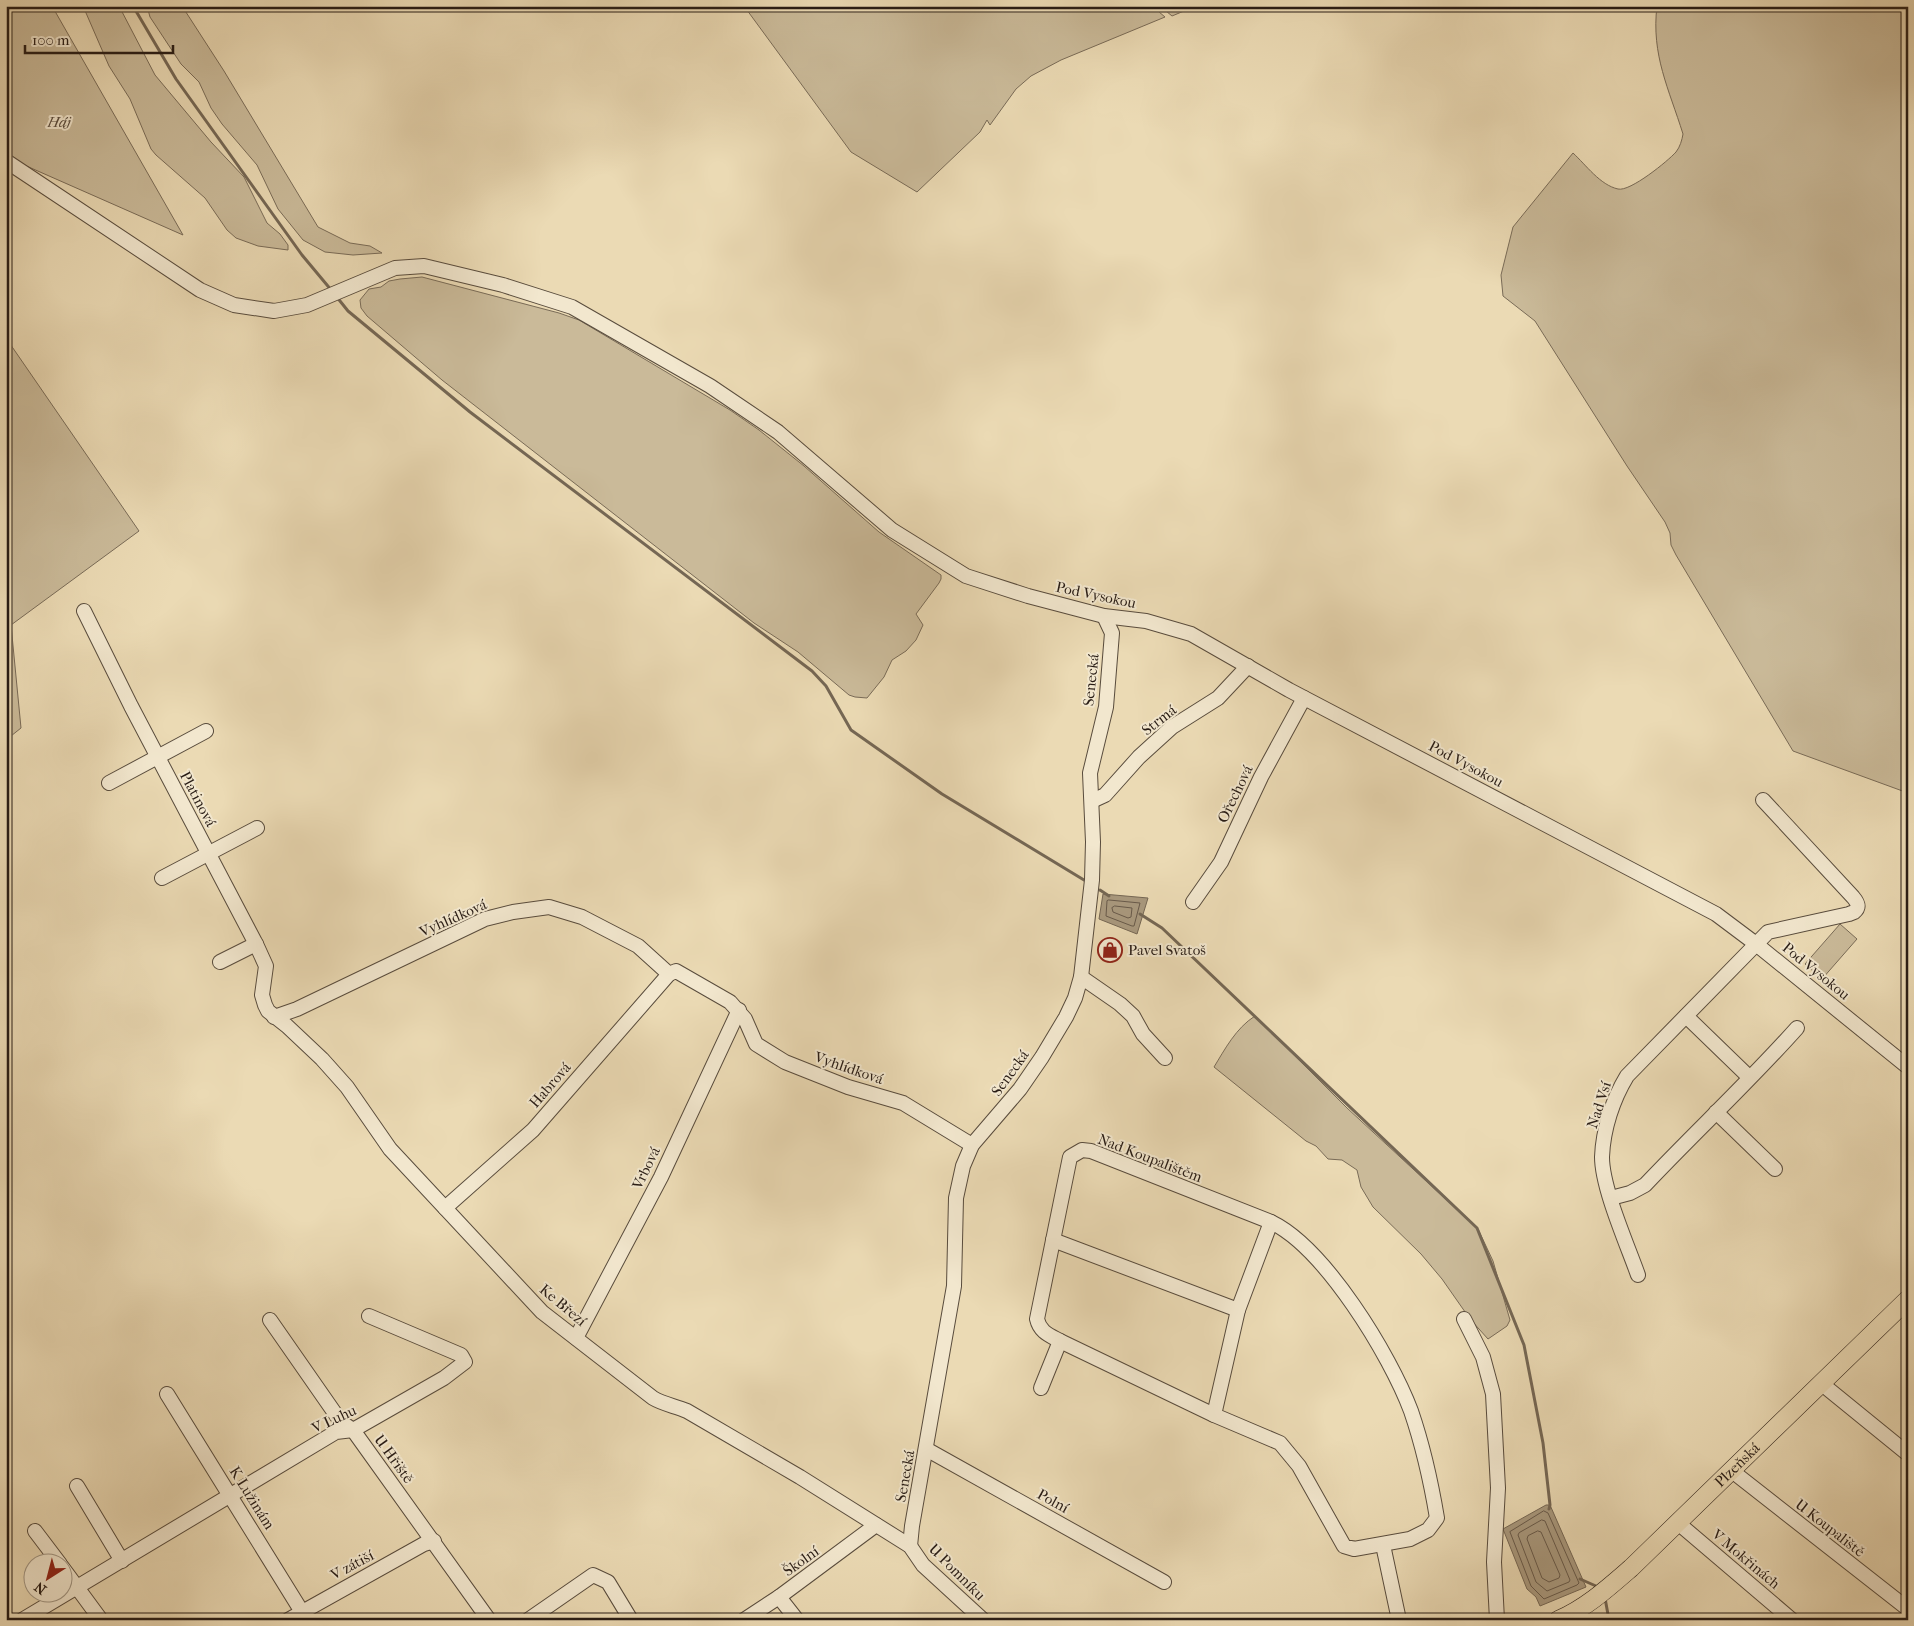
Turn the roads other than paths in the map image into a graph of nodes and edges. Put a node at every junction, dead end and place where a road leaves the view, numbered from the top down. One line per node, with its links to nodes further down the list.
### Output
1 (6, 161): 3 (street, Pod Vysokou)
2 (84, 610): 7 (street, Platinová)
3 (1104, 616): 4 (street, Pod Vysokou); 10 (street, Senecká)
4 (1248, 666): 5 (street, Pod Vysokou); 10 (street, Strmá)
5 (1304, 698): 14 (street, Ořechová); 16 (street, Pod Vysokou)
6 (206, 731): 7 (street)
7 (158, 757): 8 (street); 12 (street, Platinová)
8 (108, 782)
9 (1763, 800): 16 (street, Nad Vsí)
10 (1092, 802): 19 (street, Senecká)
11 (257, 828): 12 (street)
12 (209, 854): 13 (street); 15 (street, Platinová)
13 (162, 878)
14 (1193, 902)
15 (256, 944): 17 (street); 20 (street, Platinová)
16 (1756, 944): 22 (street, Nad Vsí); 26 (street, Pod Vysokou)
17 (220, 962)
18 (669, 974): 21 (street, Vyhlídková); 23 (street, Vyhlídková); 32 (street, Habrová)
19 (1081, 977): 25 (street); 29 (street, Senecká)
20 (264, 1006): 23 (street, Ke Březí)
21 (739, 1010): 29 (street, Vyhlídková); 41 (street, Vrbová)
22 (1686, 1016): 27 (street); 31 (street, Nad Vsí)
23 (274, 1017): 32 (street, Ke Březí)
24 (1797, 1028): 27 (street)
25 (1165, 1058)
26 (1908, 1067)
27 (1749, 1077): 28 (street)
28 (1716, 1112): 30 (street); 31 (street)
29 (972, 1145): 48 (street, Senecká)
30 (1775, 1169)
31 (1611, 1198): 35 (street, Nad Vsí)
32 (445, 1208): 41 (street, Ke Březí)
33 (1271, 1222): 34 (street, Nad Koupalištěm); 37 (street); 57 (street, Nad Koupalištěm)
34 (1053, 1240): 37 (street); 42 (street, Nad Koupalištěm)
35 (1638, 1276)
36 (1908, 1299): 43 (main road, Plzeňská)
37 (1238, 1310): 46 (street)
38 (368, 1316): 47 (street, V Luhu)
39 (1464, 1319): 77 (street)
40 (270, 1320): 47 (street, U Hřiště)
41 (576, 1338): 54 (street, Ke Březí)
42 (1060, 1341): 44 (street); 46 (street, Nad Koupalištěm)
43 (1822, 1384): 49 (street); 50 (main road, Plzeňská)
44 (1041, 1388)
45 (167, 1394): 52 (street, K Lužinám)
46 (1214, 1414): 57 (street, Nad Koupalištěm)
47 (353, 1430): 52 (street, V Luhu); 56 (street, U Hřiště)
48 (926, 1449): 58 (street, Senecká); 62 (street, Polní)
49 (1908, 1454)
50 (1732, 1472): 53 (main road, Plzeňská); 65 (street, U Koupaliště)
51 (77, 1486): 60 (street)
52 (232, 1496): 60 (street, V Luhu); 66 (street, K Lužinám)
53 (1678, 1523): 78 (main road, Plzeňská); 79 (street, V Mokřinách)
54 (876, 1525): 58 (street, Ke Březí); 64 (street, Školní)
55 (35, 1531): 59 (street)
56 (434, 1541): 66 (street, V zátiší); 70 (street, U Hřiště)
57 (1383, 1544): 76 (street)
58 (910, 1546): 75 (street, U Pomníku)
59 (52, 1554)
60 (122, 1561): 63 (street, V Luhu)
61 (72, 1580): 63 (street)
62 (1164, 1582)
63 (78, 1588): 67 (street, V Luhu); 68 (street)
64 (779, 1598): 73 (street, Školní); 74 (street)
65 (1908, 1609)
66 (304, 1615): 69 (street, V zátiší)
67 (22, 1620)
68 (101, 1620)
69 (288, 1620)
70 (489, 1620)
71 (528, 1620): 72 (street)
72 (631, 1620)
73 (744, 1620)
74 (797, 1620)
75 (983, 1620)
76 (1399, 1620)
77 (1497, 1620)
78 (1558, 1620)
79 (1792, 1620)

